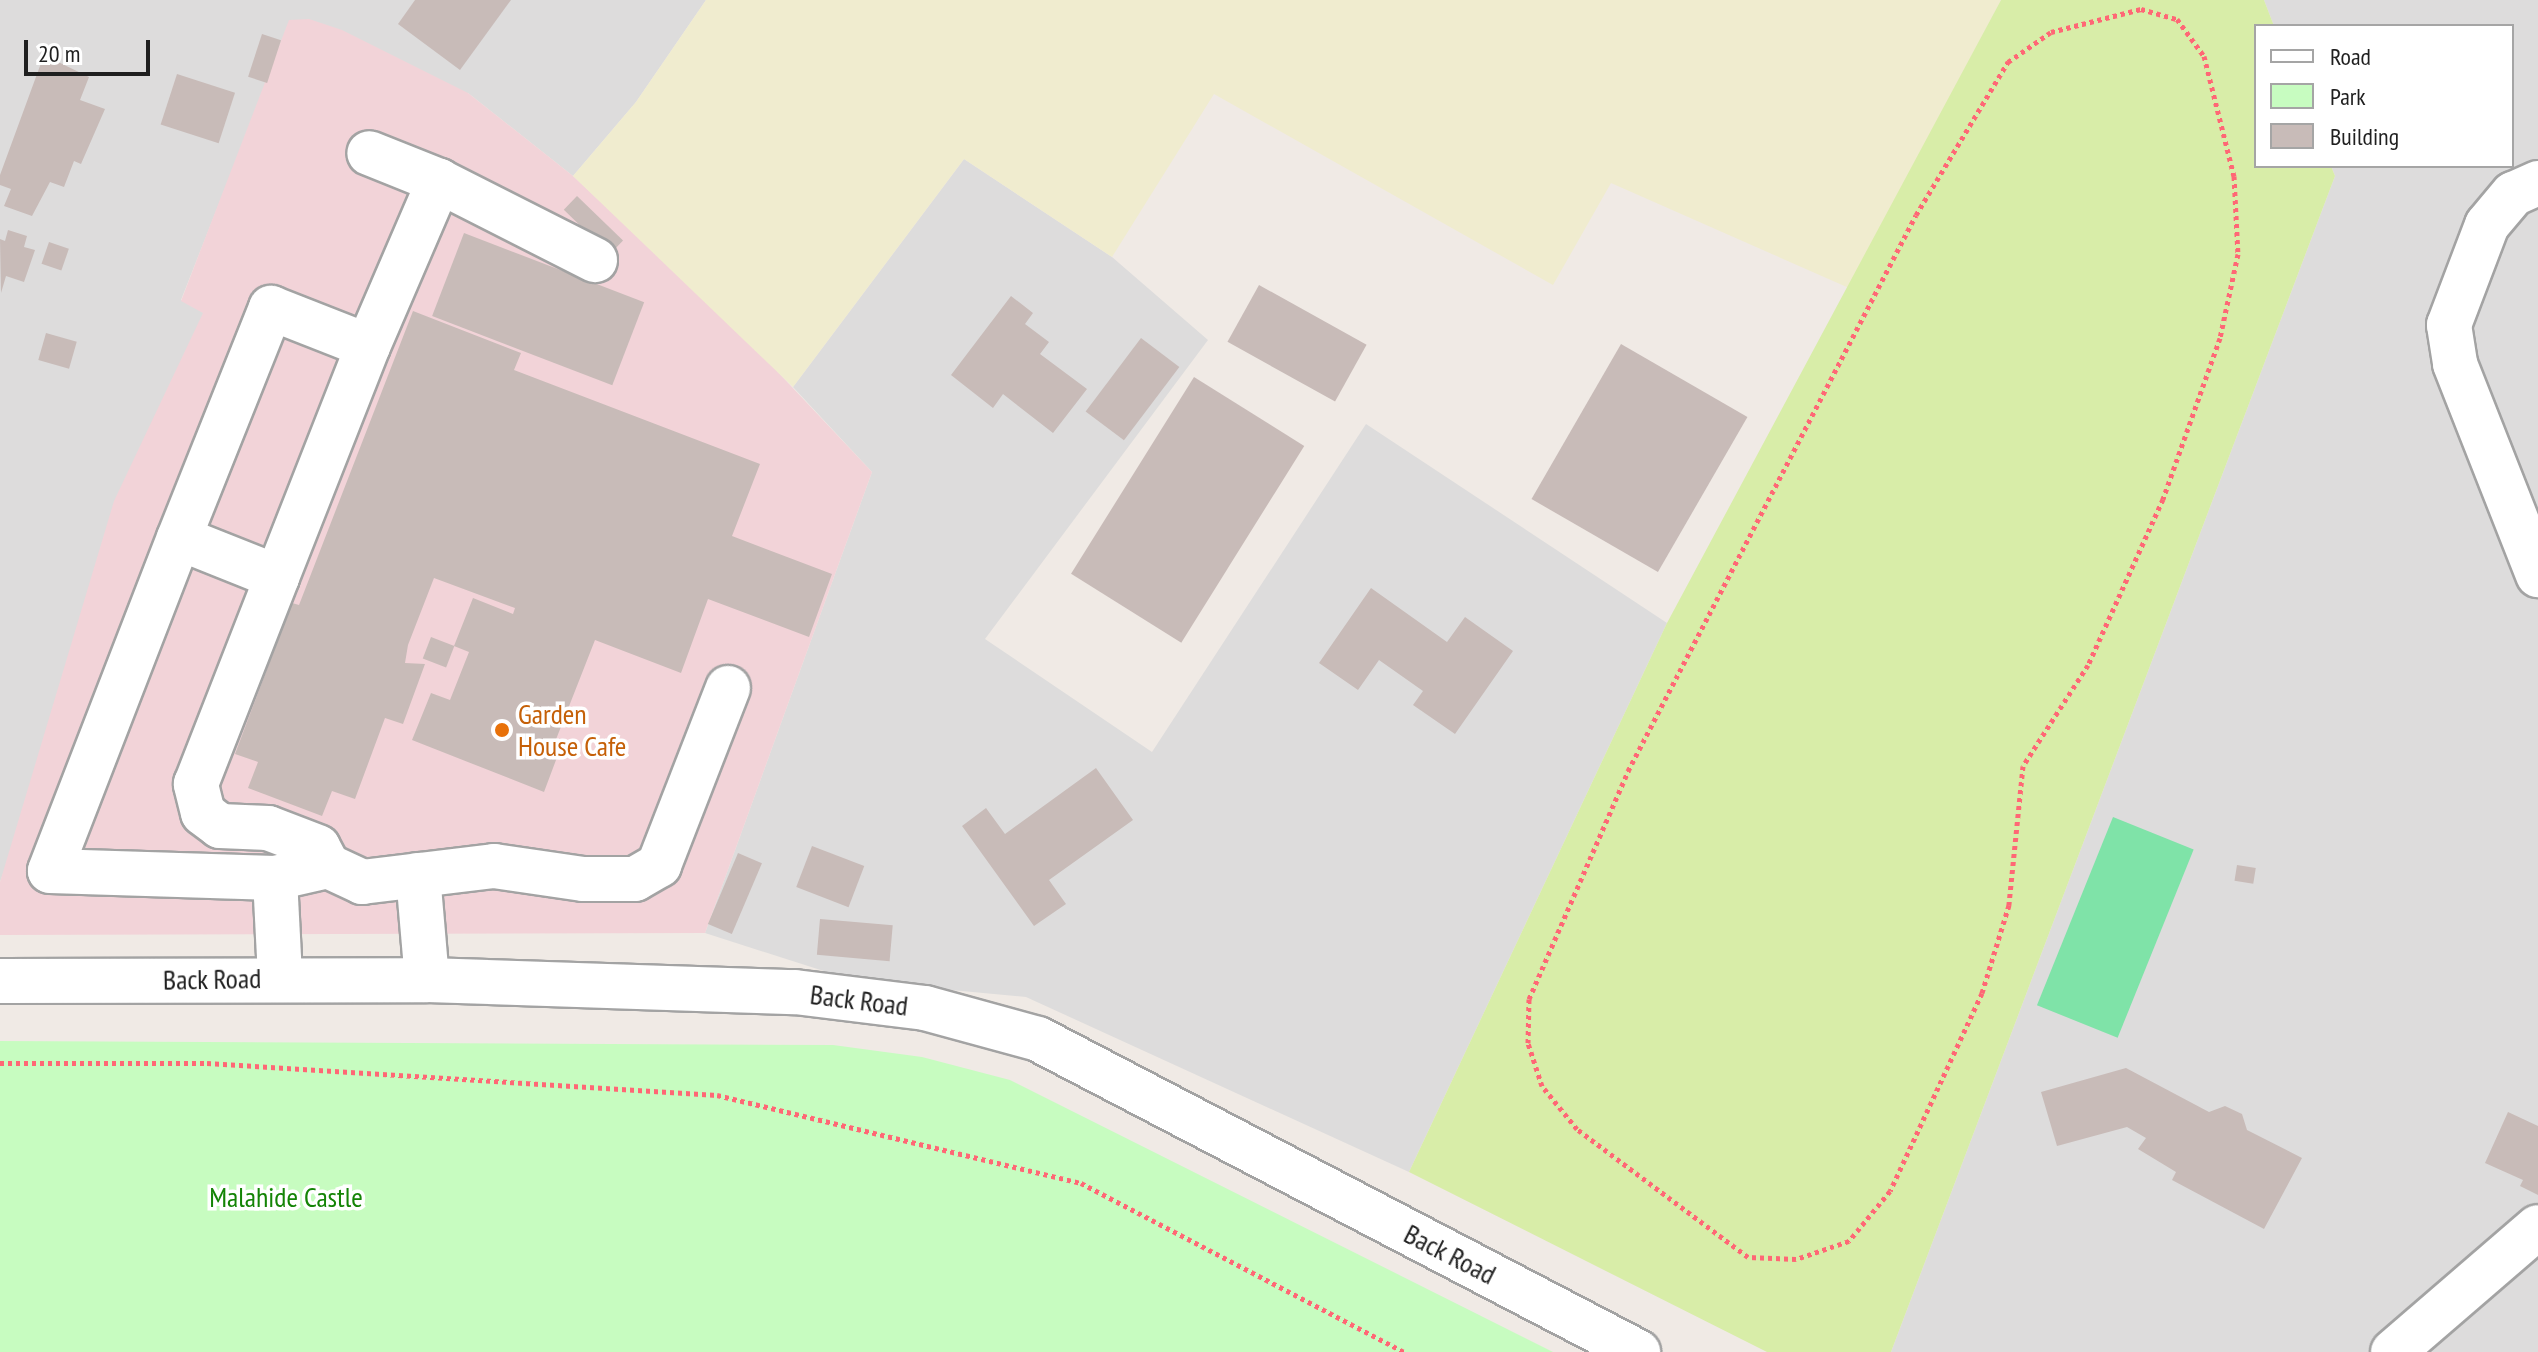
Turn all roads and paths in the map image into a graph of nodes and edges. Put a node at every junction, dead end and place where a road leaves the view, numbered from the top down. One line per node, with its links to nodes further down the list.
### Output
1 (2103, 16): 1 (path)
2 (369, 153): 3 (street)
3 (439, 181): 5 (street); 6 (street)
4 (2538, 183): 8 (street)
5 (595, 260)
6 (368, 346): 7 (street); 9 (street)
7 (179, 538): 9 (street); 13 (street)
8 (2538, 575)
9 (277, 577): 11 (street)
10 (728, 688): 12 (street)
11 (328, 866): 12 (street); 13 (street)
12 (418, 875): 15 (street)
13 (275, 878): 14 (street)
14 (280, 978): 15 (street, Back Road); 16 (street, Back Road)
15 (427, 980): 20 (street, Back Road)
16 (0, 981)
17 (0, 1063): 19 (path)
18 (2538, 1227): 21 (street)
19 (1404, 1352)
20 (1638, 1352)
21 (2393, 1352)

